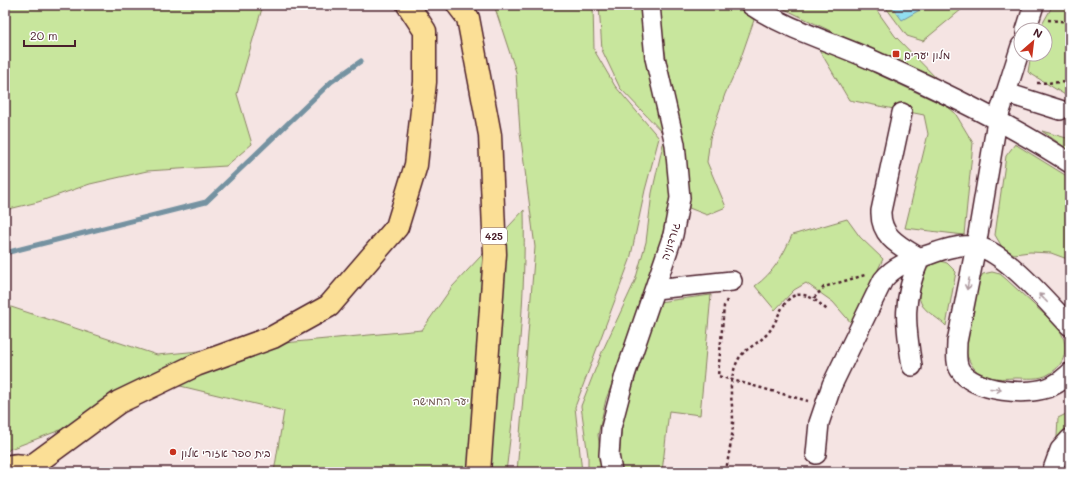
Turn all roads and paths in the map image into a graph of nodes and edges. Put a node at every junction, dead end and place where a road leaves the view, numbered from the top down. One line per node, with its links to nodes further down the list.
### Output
1 (408, 5): 27 (main road)
2 (458, 5): 32 (main road, 425)
3 (650, 5): 18 (street, גורדוניה)
4 (751, 5): 12 (street)
5 (1034, 5): 6 (street)
6 (1029, 22)
7 (1016, 62): 9 (street)
8 (1070, 82): 9 (path)
9 (1008, 88): 10 (street); 12 (street)
10 (1060, 110)
11 (902, 113): 15 (street)
12 (997, 121): 13 (street); 14 (street)
13 (1070, 163)
14 (976, 246): 15 (street); 21 (street, one-way to 14); 23 (street, one-way to 23)
15 (920, 258): 22 (street); 25 (street)
16 (866, 275): 19 (path)
17 (732, 281): 18 (street); 24 (path)
18 (655, 289): 33 (street, גורדוניה)
19 (814, 298): 20 (path); 24 (path)
20 (828, 312)
21 (1070, 326)
22 (912, 366)
23 (1070, 373)
24 (732, 380): 25 (path); 34 (path)
25 (824, 406): 28 (street)
26 (1070, 439): 35 (street)
27 (67, 440): 30 (main road); 31 (main road)
28 (816, 454)
29 (5, 468): 30 (main road)
30 (32, 470)
31 (52, 472)
32 (479, 472)
33 (612, 472)
34 (726, 472)
35 (1052, 472)

